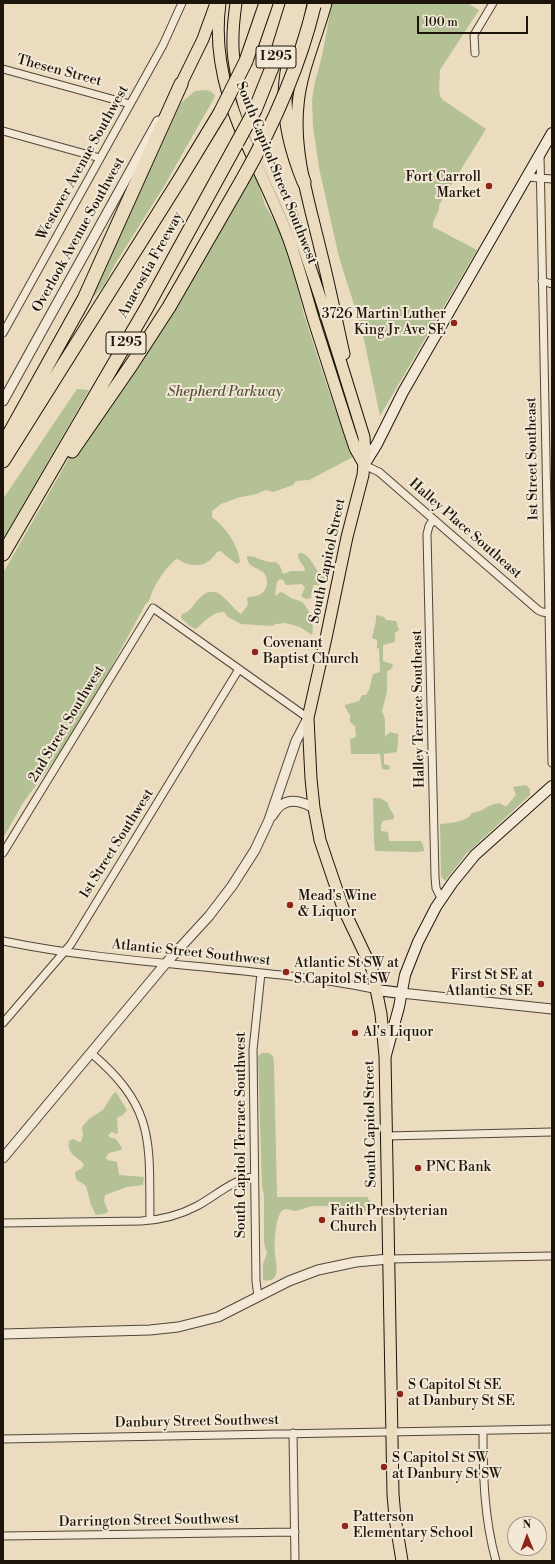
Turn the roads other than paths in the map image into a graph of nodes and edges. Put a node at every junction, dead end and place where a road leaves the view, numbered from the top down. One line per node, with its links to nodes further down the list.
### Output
1 (182, 3): 13 (street, Westover Avenue Southwest)
2 (216, 3): 12 (main road)
3 (220, 3): 30 (main road, South Capitol Street Southwest)
4 (236, 3): 25 (main road)
5 (266, 3): 29 (highway, Anacostia Freeway / I 295, bridge)
6 (292, 3): 32 (highway, Anacostia Freeway / I 295, bridge)
7 (300, 3): 21 (highway)
8 (493, 3): 10 (street)
9 (318, 4): 21 (main road); 32 (highway, bridge)
10 (475, 53)
11 (3, 69): 13 (street, Thesen Street)
12 (181, 84): 26 (street, Overlook Avenue Southwest); 28 (highway)
13 (130, 104): 17 (street, Westover Avenue Southwest)
14 (3, 131): 17 (street)
15 (552, 133): 16 (main road)
16 (540, 155): 18 (main road); 19 (street, 1st Street Southeast)
17 (100, 158): 24 (street, Westover Avenue Southwest)
18 (527, 177): 19 (street); 30 (main road)
19 (540, 179): 20 (street); 22 (street, 1st Street Southeast)
20 (552, 179)
21 (304, 182): 25 (main road)
22 (542, 281): 23 (street); 27 (street, 1st Street Southeast)
23 (552, 284)
24 (3, 333)
25 (350, 392): 30 (main road, South Capitol Street)
26 (3, 401)
27 (549, 443): 34 (street, 1st Street Southeast)
28 (3, 445)
29 (3, 461)
30 (364, 465): 31 (street, Halley Place Southeast); 36 (main road, South Capitol Street)
31 (433, 520): 34 (street, Halley Place Southeast); 42 (street, Halley Terrace Southeast)
32 (10, 541): 33 (highway, Anacostia Freeway / I 295)
33 (3, 554)
34 (549, 613): 37 (street, 1st Street Southeast)
35 (239, 669): 36 (street); 41 (street, 2nd Street Southwest); 44 (street, 1st Street Southwest)
36 (308, 718): 39 (main road, South Capitol Street); 40 (street)
37 (552, 763)
38 (552, 786): 42 (main road)
39 (314, 808): 40 (street); 47 (main road, South Capitol Street)
40 (269, 820): 45 (street)
41 (3, 853)
42 (441, 898): 48 (main road)
43 (3, 941): 44 (street, Atlantic Street Southwest)
44 (64, 952): 45 (street, Atlantic Street Southwest); 50 (street, 1st Street Southwest)
45 (166, 963): 46 (street, Atlantic Street Southwest); 51 (street)
46 (261, 973): 47 (street, Atlantic Street Southwest); 56 (street, South Capitol Terrace Southwest)
47 (377, 990): 48 (main road); 52 (main road, South Capitol Street)
48 (401, 993): 49 (street); 52 (main road)
49 (552, 1009)
50 (3, 1023)
51 (91, 1053): 55 (street); 57 (street)
52 (385, 1056): 54 (main road, South Capitol Street)
53 (552, 1132): 54 (street)
54 (387, 1136): 60 (main road, South Capitol Street)
55 (3, 1157)
56 (254, 1177): 57 (street); 61 (street, South Capitol Terrace Southwest)
57 (150, 1220): 58 (street)
58 (3, 1223)
59 (552, 1256): 60 (street)
60 (388, 1259): 61 (street); 65 (main road, South Capitol Street)
61 (258, 1297): 62 (street)
62 (3, 1334)
63 (552, 1430): 64 (street, Danbury Street Southwest)
64 (483, 1431): 65 (street, Danbury Street Southwest); 72 (street)
65 (392, 1432): 66 (street, Danbury Street Southwest); 71 (main road, South Capitol Street)
66 (293, 1433): 67 (street, Danbury Street Southwest); 68 (street)
67 (3, 1439)
68 (295, 1532): 69 (street, Darrington Street Southwest); 70 (street)
69 (3, 1536)
70 (295, 1561)
71 (402, 1561)
72 (496, 1561)

